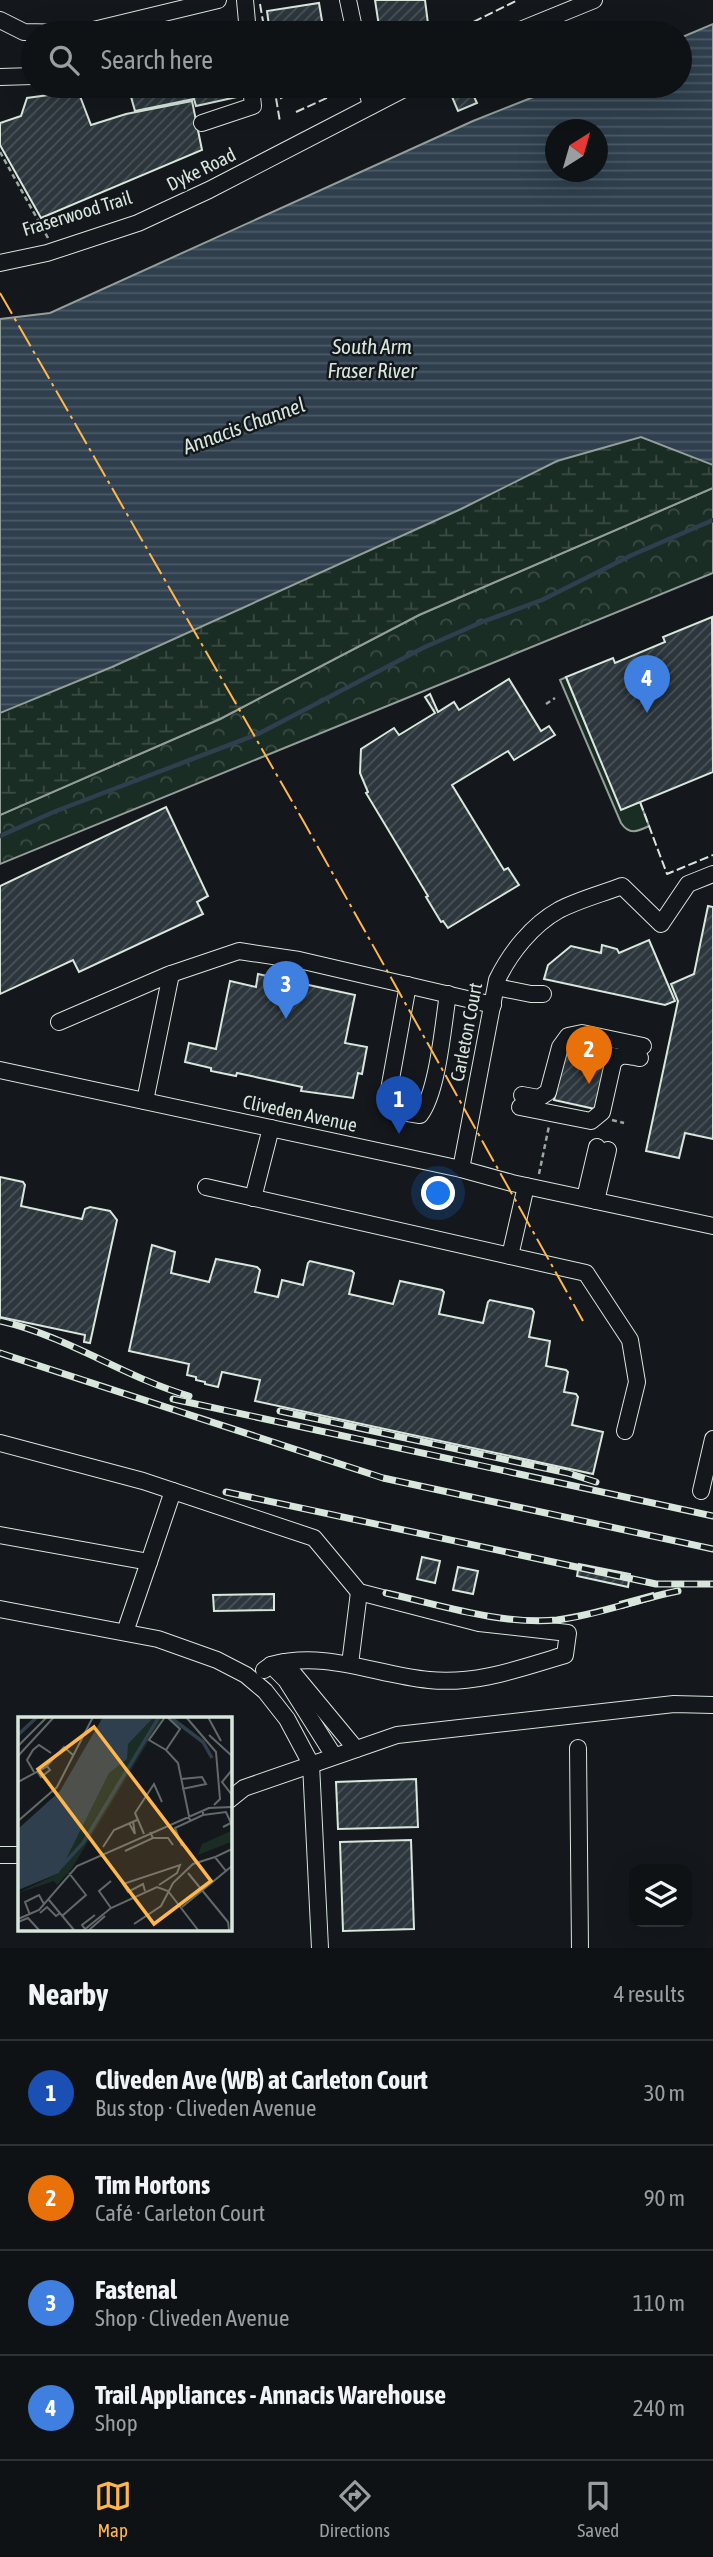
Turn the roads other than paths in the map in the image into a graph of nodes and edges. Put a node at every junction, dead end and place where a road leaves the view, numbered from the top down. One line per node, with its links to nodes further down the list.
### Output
1 (245, 0): 7 (street)
2 (348, 0): 8 (street)
3 (594, 0): 9 (street)
4 (211, 1): 6 (street)
5 (0, 20): 10 (street)
6 (132, 21)
7 (247, 21)
8 (352, 21)
9 (542, 21)
10 (21, 30)
11 (21, 76): 12 (street)
12 (0, 77)
13 (252, 98): 17 (street)
14 (369, 98): 16 (street)
15 (387, 98): 16 (street, Dyke Road)
16 (371, 106): 18 (street, Dyke Road)
17 (202, 123)
18 (0, 263)
19 (713, 874): 22 (street, Carleton Court)
20 (171, 974): 21 (street); 26 (street); 30 (street)
21 (408, 985): 23 (street); 23 (street)
22 (496, 987): 24 (street); 25 (street, Carleton Court)
23 (448, 994): 25 (street)
24 (542, 994)
25 (493, 1005): 33 (street, Carleton Court)
26 (59, 1022)
27 (578, 1048): 28 (street)
28 (618, 1057): 28 (street)
29 (0, 1070): 30 (street, Cliveden Avenue)
30 (145, 1101): 31 (street, Cliveden Avenue)
31 (271, 1128): 33 (street, Cliveden Avenue); 36 (street)
32 (602, 1148): 37 (street)
33 (461, 1169): 35 (street, Cliveden Avenue)
34 (206, 1187): 36 (street)
35 (531, 1187): 37 (street, Cliveden Avenue); 39 (street)
36 (253, 1198): 39 (street)
37 (591, 1200): 38 (street, Cliveden Avenue)
38 (713, 1226)
39 (510, 1256): 40 (street)
40 (625, 1431)
41 (713, 1439): 44 (street)
42 (0, 1443): 43 (street)
43 (173, 1491): 46 (street); 47 (street)
44 (701, 1491)
45 (0, 1535): 46 (street)
46 (149, 1562): 49 (street)
47 (359, 1592): 51 (street); 51 (street)
48 (0, 1609): 49 (street)
49 (125, 1632): 52 (street)
50 (278, 1663): 51 (street); 52 (street); 55 (street); 56 (street)
51 (350, 1664)
52 (251, 1679): 57 (street)
53 (713, 1705): 55 (street)
54 (578, 1748): 62 (street)
55 (356, 1749): 56 (street)
56 (334, 1756): 57 (street)
57 (310, 1765): 58 (street); 61 (street)
58 (231, 1798)
59 (18, 1855): 60 (street)
60 (0, 1856)
61 (320, 1948)
62 (580, 1948)

